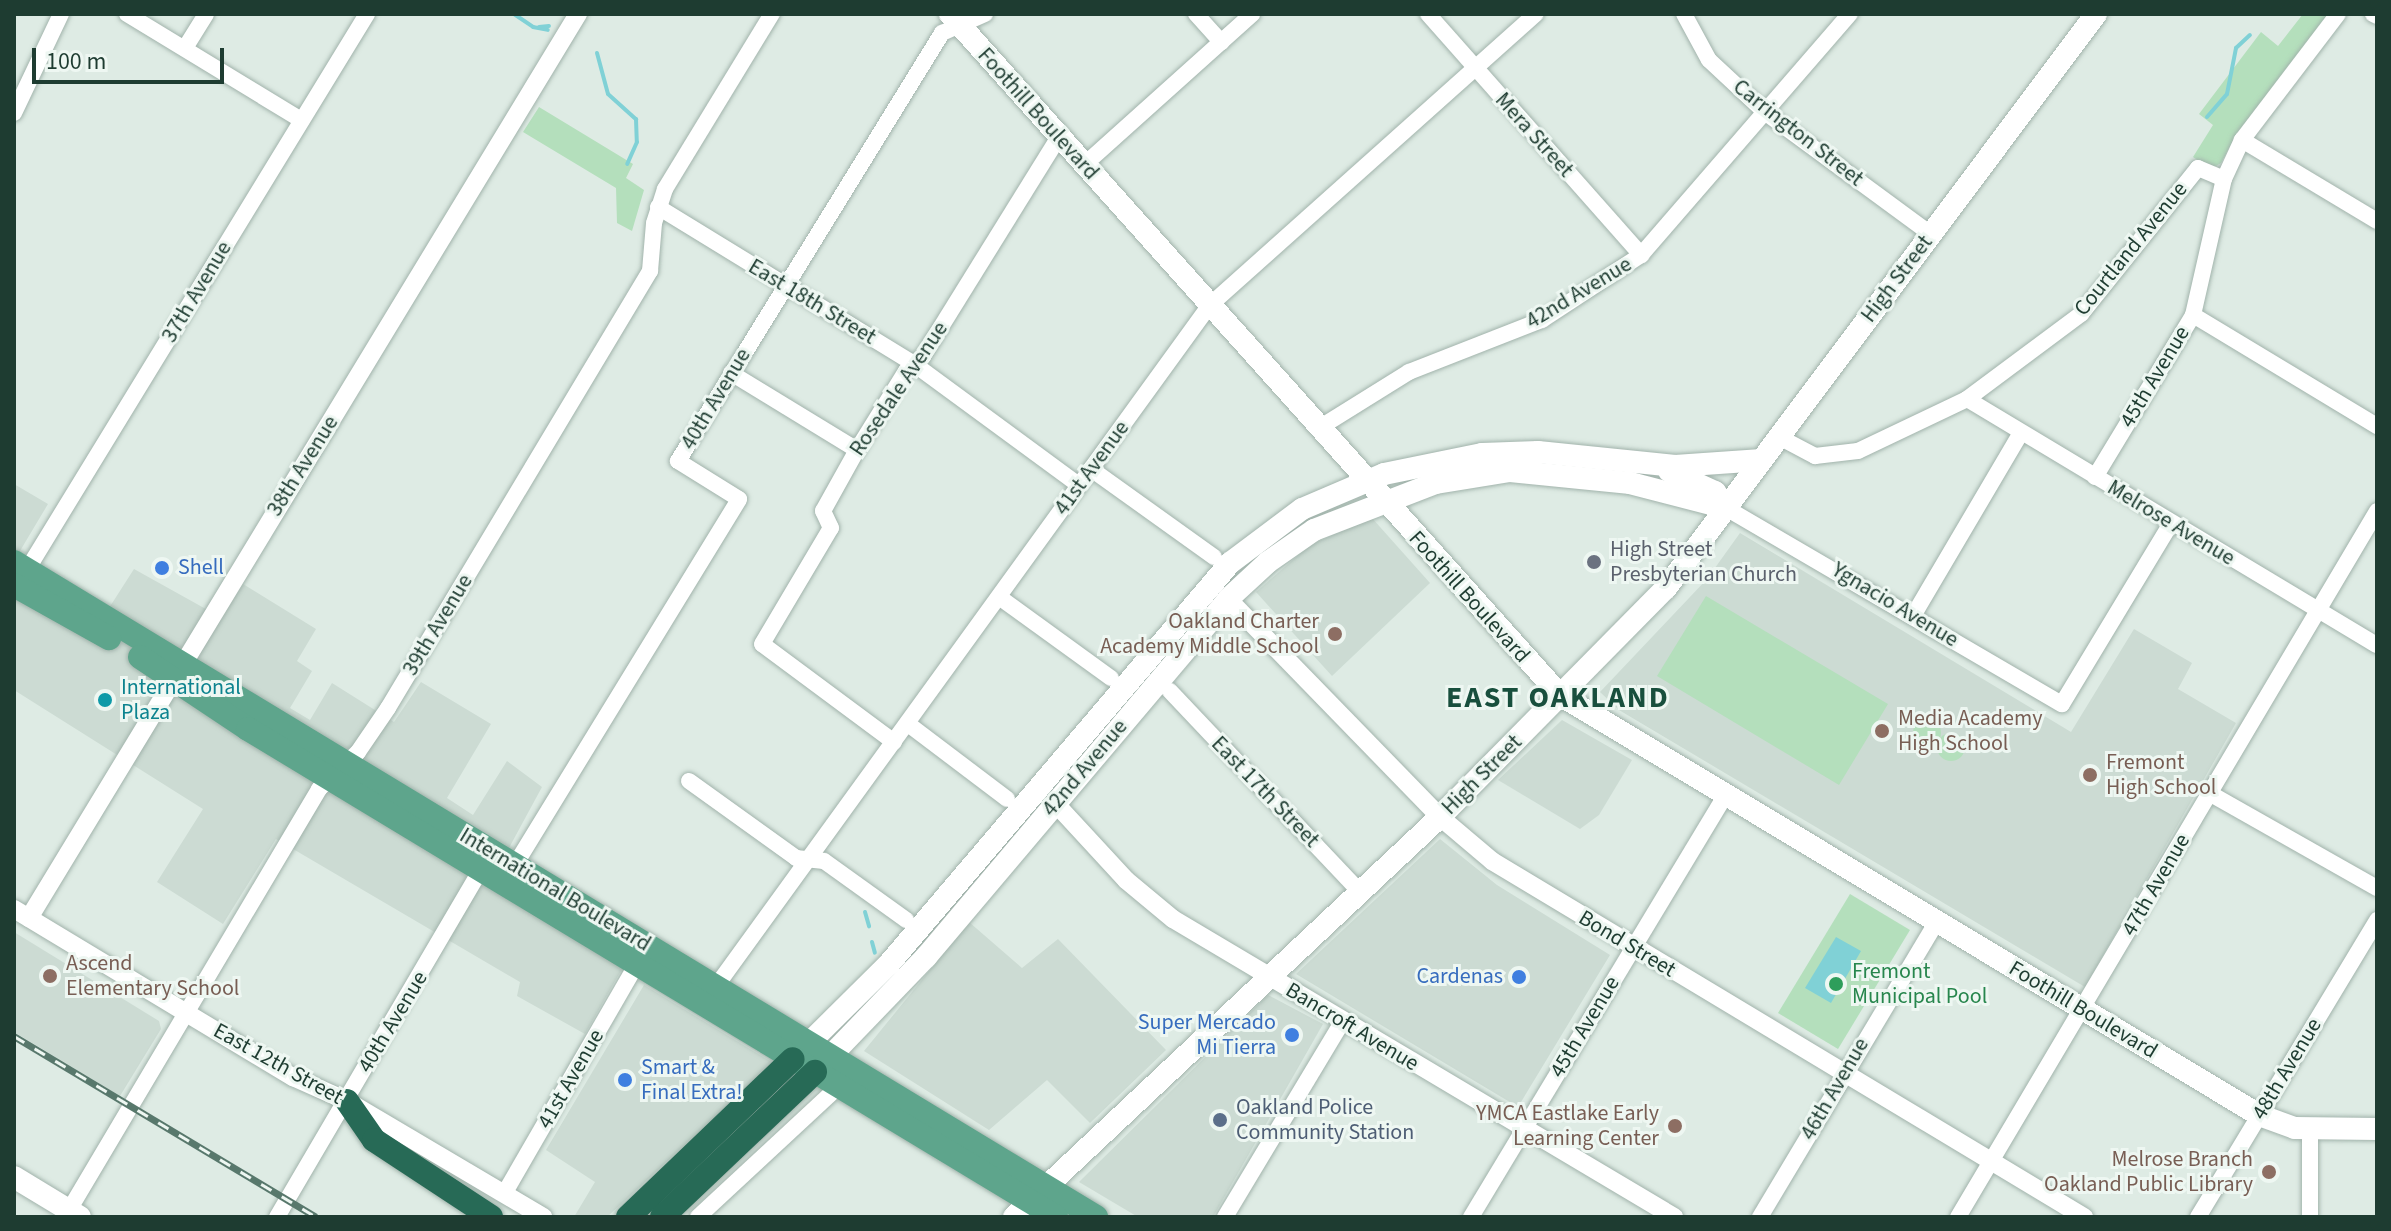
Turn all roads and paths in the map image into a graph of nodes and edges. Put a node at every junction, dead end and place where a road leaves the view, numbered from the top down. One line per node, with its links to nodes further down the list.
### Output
1 (61, 14): 20 (street)
2 (127, 14): 18 (street)
3 (206, 14): 18 (street)
4 (367, 14): 22 (street, 37th Avenue)
5 (578, 14): 60 (street, 38th Avenue)
6 (772, 14): 27 (street, 39th Avenue)
7 (985, 14): 16 (street, 40th Avenue)
8 (1196, 14): 17 (street)
9 (1252, 14): 17 (street)
10 (1428, 14): 19 (street, Mera Street)
11 (1536, 14): 19 (street, 41st Avenue)
12 (1684, 14): 21 (street, Carrington Street)
13 (1850, 14): 21 (street, 42nd Avenue)
14 (2096, 14): 29 (main road, High Street)
15 (2338, 14): 24 (street)
16 (955, 20): 23 (main road, Foothill Boulevard); 31 (street, 40th Avenue)
17 (1221, 42): 25 (street)
18 (185, 48): 22 (street)
19 (1475, 68): 30 (street, Mera Street); 32 (street, 41st Avenue)
20 (14, 113)
21 (1766, 113): 29 (street, Carrington Street); 30 (street, 42nd Avenue)
22 (301, 120): 53 (street, 37th Avenue)
23 (1059, 137): 25 (main road, Foothill Boulevard); 34 (street, Rosedale Avenue)
24 (2242, 140): 26 (street); 28 (street)
25 (1084, 165): 32 (main road, Foothill Boulevard)
26 (2224, 179): 33 (street, 45th Avenue); 36 (street, Courtland Avenue)
27 (658, 207): 31 (street, East 18th Street); 67 (street, 39th Avenue)
28 (2377, 221)
29 (1931, 234): 40 (main road, High Street)
30 (1641, 255): 38 (street, 42nd Avenue)
31 (785, 286): 34 (street, East 18th Street); 35 (street, 40th Avenue)
32 (1209, 306): 38 (main road, Foothill Boulevard); 44 (street, 41st Avenue)
33 (2193, 315): 37 (street); 45 (street, 45th Avenue)
34 (914, 364): 41 (street, Rosedale Avenue); 47 (street, East 18th Street)
35 (731, 373): 41 (street); 75 (street, 40th Avenue)
36 (1967, 399): 39 (street, Melrose Avenue); 40 (street, Courtland Avenue)
37 (2377, 426)
38 (1319, 428): 46 (main road, Foothill Boulevard)
39 (2021, 433): 45 (street, Melrose Avenue); 58 (street)
40 (1779, 437): 42 (main road, High Street)
41 (857, 450): 66 (street, Rosedale Avenue)
42 (1762, 460): 43 (main road); 49 (main road, High Street)
43 (1632, 463): 46 (main road); 49 (main road)
44 (1091, 469): 47 (street, 41st Avenue); 52 (street)
45 (2095, 477): 51 (street, Melrose Avenue)
46 (1365, 480): 48 (main road, Foothill Boulevard); 56 (main road, 42nd Avenue)
47 (1079, 485): 54 (street, 41st Avenue)
48 (1382, 500): 49 (main road); 55 (main road, 42nd Avenue); 63 (main road, Foothill Boulevard)
49 (1726, 508): 58 (street, Ygnacio Avenue); 63 (main road, High Street)
50 (2377, 511): 57 (street, 47th Avenue)
51 (2171, 523): 57 (street, Melrose Avenue); 58 (street, Ygnacio Avenue)
52 (1214, 557)
53 (17, 578): 60 (main road, International Boulevard)
54 (999, 597): 61 (street); 65 (street, 41st Avenue)
55 (1228, 599): 56 (main road); 72 (main road, 42nd Avenue); 73 (street, Bond Street)
56 (1186, 611): 64 (main road, 42nd Avenue)
57 (2318, 611): 59 (street, Melrose Avenue); 69 (street, 47th Avenue)
58 (1913, 616)
59 (2377, 645)
60 (177, 671): 67 (main road, International Boulevard); 79 (street, 38th Avenue)
61 (1111, 678)
62 (1170, 691): 78 (street, East 17th Street)
63 (1560, 695): 70 (main road, Foothill Boulevard); 73 (main road, High Street)
64 (1093, 722): 72 (main road); 90 (main road, 42nd Avenue)
65 (908, 724): 66 (street, 41st Avenue); 71 (street)
66 (894, 742): 74 (street, 41st Avenue)
67 (338, 771): 75 (main road, International Boulevard); 76 (main road, International Boulevard); 88 (street, 39th Avenue)
68 (689, 781): 74 (street)
69 (2209, 793): 77 (street); 87 (street, 47th Avenue)
70 (1725, 796): 82 (main road, Foothill Boulevard); 83 (street, 45th Avenue)
71 (1007, 799)
72 (1055, 803): 85 (street, Bancroft Avenue); 91 (main road, 42nd Avenue)
73 (1440, 817): 78 (main road, High Street); 83 (street, Bond Street)
74 (810, 859): 80 (street); 86 (street, 41st Avenue)
75 (515, 865): 86 (main road, International Boulevard)
76 (482, 868): 84 (main road, International Boulevard); 94 (street, 40th Avenue)
77 (2377, 888)
78 (1361, 893): 85 (main road, High Street)
79 (22, 914): 88 (street, East 12th Street)
80 (906, 920)
81 (2377, 920): 95 (street, 48th Avenue)
82 (1937, 921): 87 (main road, Foothill Boulevard); 92 (street, 46th Avenue)
83 (1631, 948): 92 (street, Bond Street); 98 (street, 45th Avenue)
84 (637, 964): 90 (main road, International Boulevard); 101 (street, 41st Avenue)
85 (1268, 977): 89 (street, Bancroft Avenue); 102 (main road, High Street)
86 (717, 985): 90 (main road, International Boulevard)
87 (2083, 1009): 95 (main road, Foothill Boulevard); 99 (street, 47th Avenue)
88 (188, 1014): 94 (street, East 12th Street); 103 (street, 39th Avenue)
89 (1343, 1021): 98 (street, Bancroft Avenue); 112 (street)
90 (802, 1050): 91 (main road, International Boulevard); 107 (highway)
91 (824, 1064): 93 (main road, International Boulevard); 102 (main road, International Boulevard); 108 (highway)
92 (1845, 1071): 99 (street, Bond Street); 115 (street, 46th Avenue)
93 (838, 1087): 102 (main road, International Boulevard); 109 (street)
94 (347, 1101): 101 (street, East 12th Street); 104 (street, 40th Avenue); 105 (highway)
95 (2259, 1115): 96 (main road, Foothill Boulevard); 118 (street, 48th Avenue)
96 (2310, 1129): 97 (main road, Foothill Boulevard); 119 (street)
97 (2377, 1129)
98 (1523, 1130): 113 (street, 45th Avenue); 114 (street, Bancroft Avenue)
99 (1990, 1162): 116 (street, 47th Avenue); 117 (street, Bond Street)
100 (14, 1177): 103 (main road)
101 (504, 1194): 106 (street, East 12th Street)
102 (1031, 1201): 110 (main road, International Boulevard); 111 (main road, International Boulevard)
103 (71, 1215)
104 (277, 1217)
105 (491, 1217)
106 (543, 1217)
107 (628, 1217)
108 (662, 1217)
109 (698, 1217)
110 (1056, 1217)
111 (1096, 1217)
112 (1225, 1217)
113 (1471, 1217)
114 (1674, 1217)
115 (1760, 1217)
116 (1958, 1217)
117 (2084, 1217)
118 (2198, 1217)
119 (2310, 1217)

